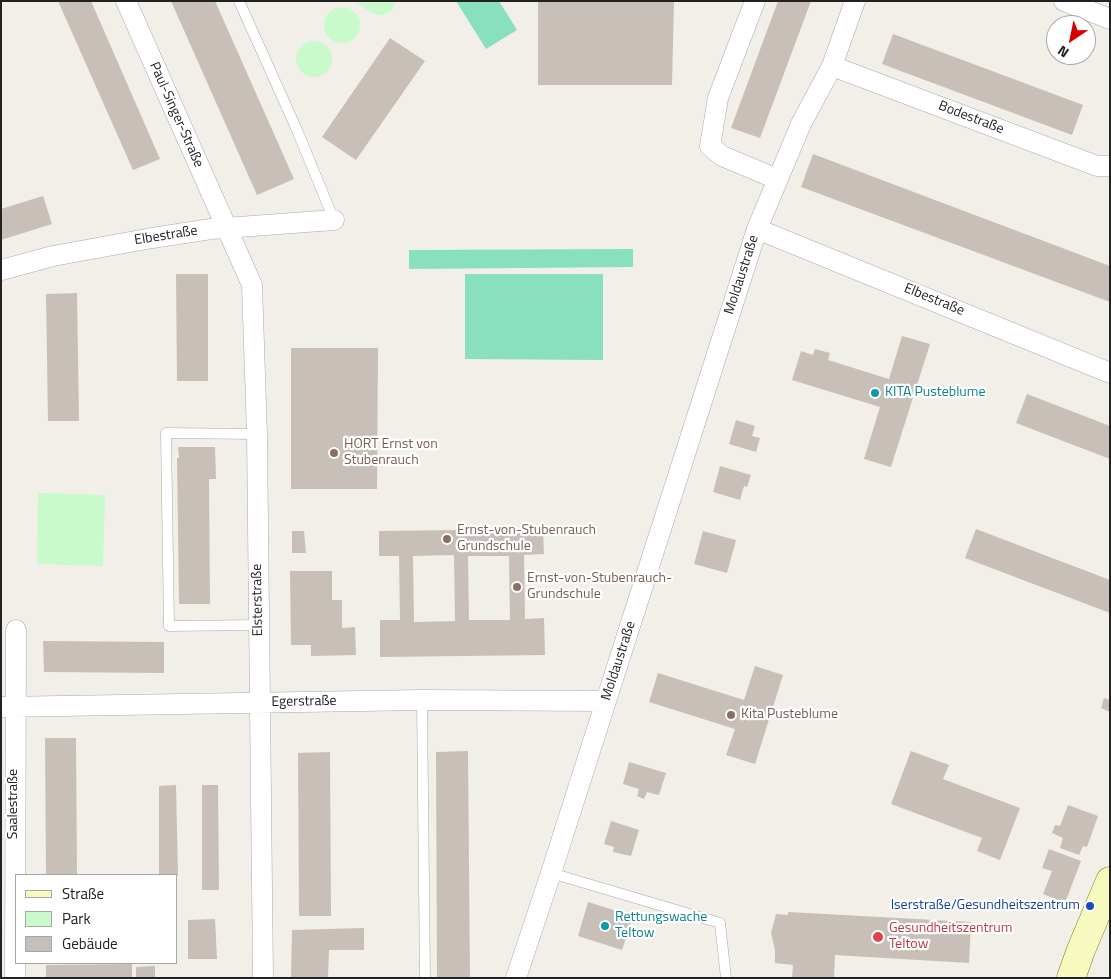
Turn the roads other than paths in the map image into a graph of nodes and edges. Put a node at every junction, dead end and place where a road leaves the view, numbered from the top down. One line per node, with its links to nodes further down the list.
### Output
1 (126, 1): 11 (street, Paul-Singer-Straße)
2 (239, 1): 10 (lane)
3 (755, 1): 9 (street)
4 (855, 1): 7 (street)
5 (1064, 1): 6 (street)
6 (1110, 19)
7 (832, 66): 8 (street, Bodestraße); 9 (street)
8 (1110, 166)
9 (777, 179): 12 (street)
10 (334, 220): 11 (street, Elbestraße)
11 (227, 228): 13 (street, Elbestraße); 15 (street, Elsterstraße)
12 (757, 229): 14 (street, Elbestraße); 19 (street, Moldaustraße)
13 (1, 270)
14 (1110, 373)
15 (257, 434): 16 (street, Elsterstraße); 16 (lane)
16 (258, 625): 20 (street, Elsterstraße)
17 (16, 630): 21 (street, Saalestraße)
18 (422, 700): 19 (street, Egerstraße); 20 (street, Egerstraße); 26 (lane)
19 (606, 701): 22 (street, Moldaustraße)
20 (261, 703): 21 (street, Egerstraße); 25 (street, Elsterstraße)
21 (8, 707): 24 (street, Saalestraße)
22 (552, 873): 27 (street, Moldaustraße); 28 (lane)
23 (1110, 881): 29 (street)
24 (14, 978)
25 (263, 978)
26 (426, 978)
27 (516, 978)
28 (726, 978)
29 (1071, 978)

